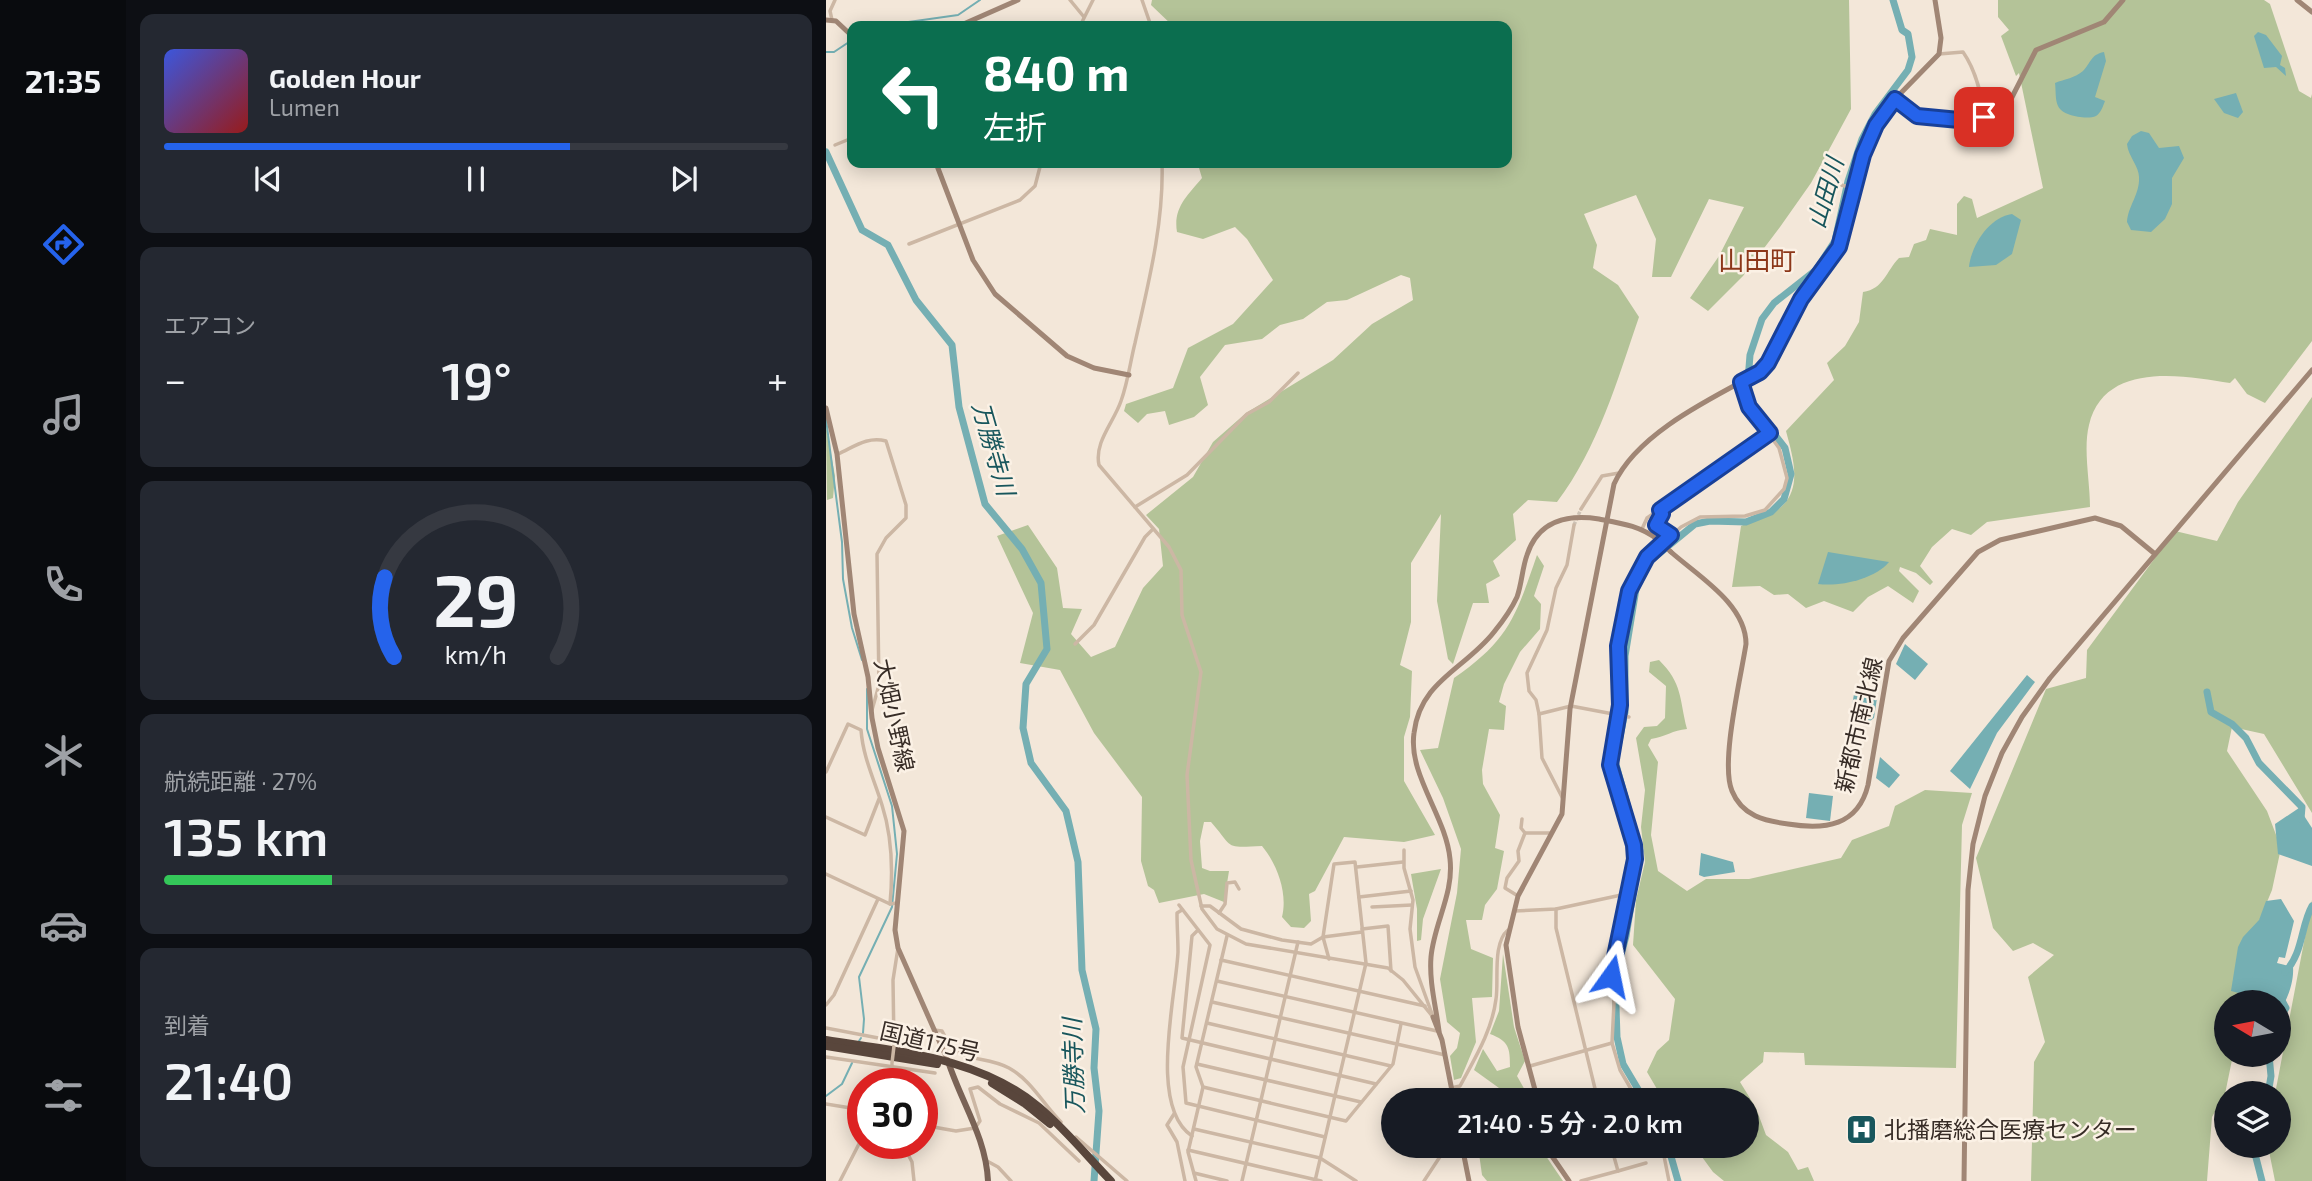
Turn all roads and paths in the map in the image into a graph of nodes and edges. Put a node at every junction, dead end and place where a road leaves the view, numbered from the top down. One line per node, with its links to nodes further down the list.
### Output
1 (835, 0): 11 (street)
2 (1018, 0): 12 (street)
3 (1070, 0): 10 (street)
4 (1093, 0): 10 (street)
5 (1142, 0): 14 (street)
6 (1935, 0): 16 (street)
7 (2123, 0): 18 (street)
8 (2297, 0): 9 (street)
9 (2312, 12)
10 (1084, 17): 13 (street)
11 (829, 20): 15 (street)
12 (970, 21)
13 (1082, 21)
14 (1149, 21)
15 (847, 33)
16 (1939, 54): 17 (street); 18 (street)
17 (1895, 99): 18 (street); 25 (street)
18 (1985, 121)
19 (847, 140): 20 (street)
20 (835, 145)
21 (938, 168): 26 (street)
22 (1040, 168): 26 (street)
23 (1162, 168): 30 (street)
24 (1841, 185): 25 (street)
25 (1853, 188): 31 (street)
26 (960, 225): 27 (street); 30 (street)
27 (909, 244)
28 (2312, 370): 44 (street)
29 (1298, 373): 36 (street)
30 (1129, 375): 36 (street)
31 (1743, 381): 33 (street); 35 (street)
32 (826, 408): 34 (street, 大畑小野線)
33 (1770, 433): 38 (street); 43 (street)
34 (837, 454): 47 (street, 大畑小野線); 47 (street)
35 (1619, 472): 37 (street); 39 (street)
36 (1135, 507): 41 (street)
37 (1581, 509)
38 (1660, 510): 42 (street); 43 (street)
39 (1606, 521): 42 (street, 新都市南北線); 46 (street); 102 (street, 新都市南北線)
40 (1574, 525): 48 (street)
41 (1153, 529): 45 (street); 71 (street)
42 (1642, 529): 44 (street, 新都市南北線, bridge)
43 (1671, 535): 49 (street)
44 (2155, 554): 180 (street)
45 (1075, 644)
46 (1571, 706): 48 (street); 49 (street); 53 (street)
47 (872, 712): 68 (street, 大畑小野線)
48 (1539, 714): 53 (street)
49 (1619, 716): 50 (street); 64 (street)
50 (1629, 717)
51 (826, 772): 52 (street)
52 (880, 798): 54 (street); 69 (street)
53 (1564, 800): 57 (street)
54 (826, 817)
55 (1522, 819): 56 (street)
56 (1525, 833): 57 (street); 65 (street)
57 (1550, 833): 65 (street)
58 (1404, 850): 59 (street)
59 (1403, 862): 60 (street); 63 (street)
60 (1356, 867): 66 (street); 80 (street)
61 (826, 874): 67 (street)
62 (1239, 889): 75 (street)
63 (1411, 891): 66 (street); 70 (street)
64 (1626, 894): 73 (street); 108 (street)
65 (1518, 896): 74 (street)
66 (1359, 897): 77 (street)
67 (878, 899): 69 (street); 93 (street)
68 (897, 903): 69 (street); 82 (street, 大畑小野線)
69 (890, 904)
70 (1412, 905): 72 (street); 96 (street)
71 (1201, 906): 75 (street); 79 (street)
72 (1372, 907)
73 (1556, 909): 74 (street); 112 (street)
74 (1514, 911): 78 (street)
75 (1219, 913): 81 (street)
76 (1198, 930): 106 (street); 106 (street); 138 (street)
77 (1362, 930): 80 (street); 86 (street); 87 (street)
78 (1508, 930): 121 (street); 128 (street)
79 (1227, 936): 83 (street); 85 (street)
80 (1323, 937): 81 (street); 84 (street)
81 (1298, 942): 83 (street)
82 (898, 948): 101 (street, 大畑小野線); 107 (street)
83 (1295, 953): 84 (street); 88 (street)
84 (1329, 959): 86 (street)
85 (1221, 960): 88 (street); 89 (street)
86 (1366, 963): 87 (street); 90 (street)
87 (1391, 971): 94 (street)
88 (1290, 976): 90 (street); 91 (street)
89 (1216, 981): 91 (street); 92 (street)
90 (1359, 992): 94 (street); 95 (street)
91 (1285, 997): 95 (street); 97 (street)
92 (1211, 1002): 97 (street); 98 (street)
93 (826, 1005)
94 (1425, 1006): 96 (street)
95 (1354, 1013): 99 (street); 103 (street)
96 (1433, 1017): 102 (street)
97 (1280, 1018): 103 (street); 104 (street)
98 (1206, 1023): 104 (street); 109 (street)
99 (1401, 1024): 102 (street); 110 (street)
100 (826, 1028): 107 (street)
101 (934, 1030): 117 (street, 大畑小野線); 169 (street)
102 (1439, 1031): 114 (street)
103 (1349, 1034): 110 (street); 113 (street)
104 (1275, 1038): 113 (street); 116 (street)
105 (826, 1040): 117 (highway, 国道175号)
106 (1189, 1041): 109 (street); 137 (street)
107 (894, 1043): 119 (street, bridge)
108 (1612, 1043): 112 (street); 131 (street)
109 (1202, 1044): 116 (street); 118 (street)
110 (1397, 1045): 114 (street); 120 (street)
111 (826, 1046): 117 (highway, 国道175号)
112 (1584, 1051): 121 (street); 130 (street)
113 (1345, 1055): 120 (street); 124 (street)
114 (1445, 1055): 128 (street)
115 (826, 1057): 119 (street)
116 (1270, 1059): 124 (street); 125 (street)
117 (949, 1064): 142 (main road); 162 (highway, 国道175号)
118 (1197, 1064): 125 (street); 127 (street)
119 (892, 1065): 122 (street); 123 (street)
120 (1391, 1066): 126 (street)
121 (1530, 1066): 129 (street)
122 (891, 1068)
123 (898, 1068)
124 (1340, 1075): 126 (street); 132 (street)
125 (1265, 1080): 132 (street); 133 (street)
126 (1376, 1084): 134 (street)
127 (1203, 1087): 133 (street); 137 (street)
128 (1451, 1088)
129 (1535, 1088)
130 (1594, 1088)
131 (1630, 1088)
132 (1335, 1096): 134 (street); 139 (street)
133 (1261, 1101): 139 (street); 140 (street)
134 (1361, 1102): 139 (street)
135 (826, 1104): 136 (street)
136 (847, 1107)
137 (1198, 1108): 140 (street); 143 (street)
138 (1174, 1114): 144 (street); 170 (street)
139 (1330, 1117): 145 (street)
140 (1256, 1121): 145 (street); 146 (street)
141 (938, 1127): 142 (street)
142 (975, 1128): 156 (main road); 157 (street)
143 (1193, 1129): 144 (street); 146 (street)
144 (1192, 1136): 147 (street)
145 (1325, 1138): 148 (street)
146 (1251, 1142): 148 (street); 158 (street)
147 (1188, 1150): 158 (street); 161 (street)
148 (1321, 1158): 163 (street); 174 (street)
149 (1439, 1158): 175 (street)
150 (1464, 1158): 176 (street)
151 (1553, 1158): 177 (street)
152 (1614, 1158): 160 (street)
153 (1665, 1158): 179 (street)
154 (851, 1159): 164 (street)
155 (910, 1159): 165 (street)
156 (987, 1161): 166 (main road); 167 (street)
157 (1079, 1161)
158 (1246, 1163): 163 (street); 173 (street)
159 (1646, 1163): 160 (street)
160 (1618, 1171): 178 (street)
161 (1194, 1173): 171 (street); 172 (street)
162 (1102, 1177): 168 (highway, 国道175号)
163 (1317, 1180)
164 (840, 1181)
165 (914, 1181)
166 (988, 1181)
167 (1011, 1181)
168 (1111, 1181)
169 (1127, 1181)
170 (1185, 1181)
171 (1196, 1181)
172 (1227, 1181)
173 (1242, 1181)
174 (1356, 1181)
175 (1424, 1181)
176 (1469, 1181)
177 (1569, 1181)
178 (1581, 1181)
179 (1670, 1181)
180 (1964, 1181)

